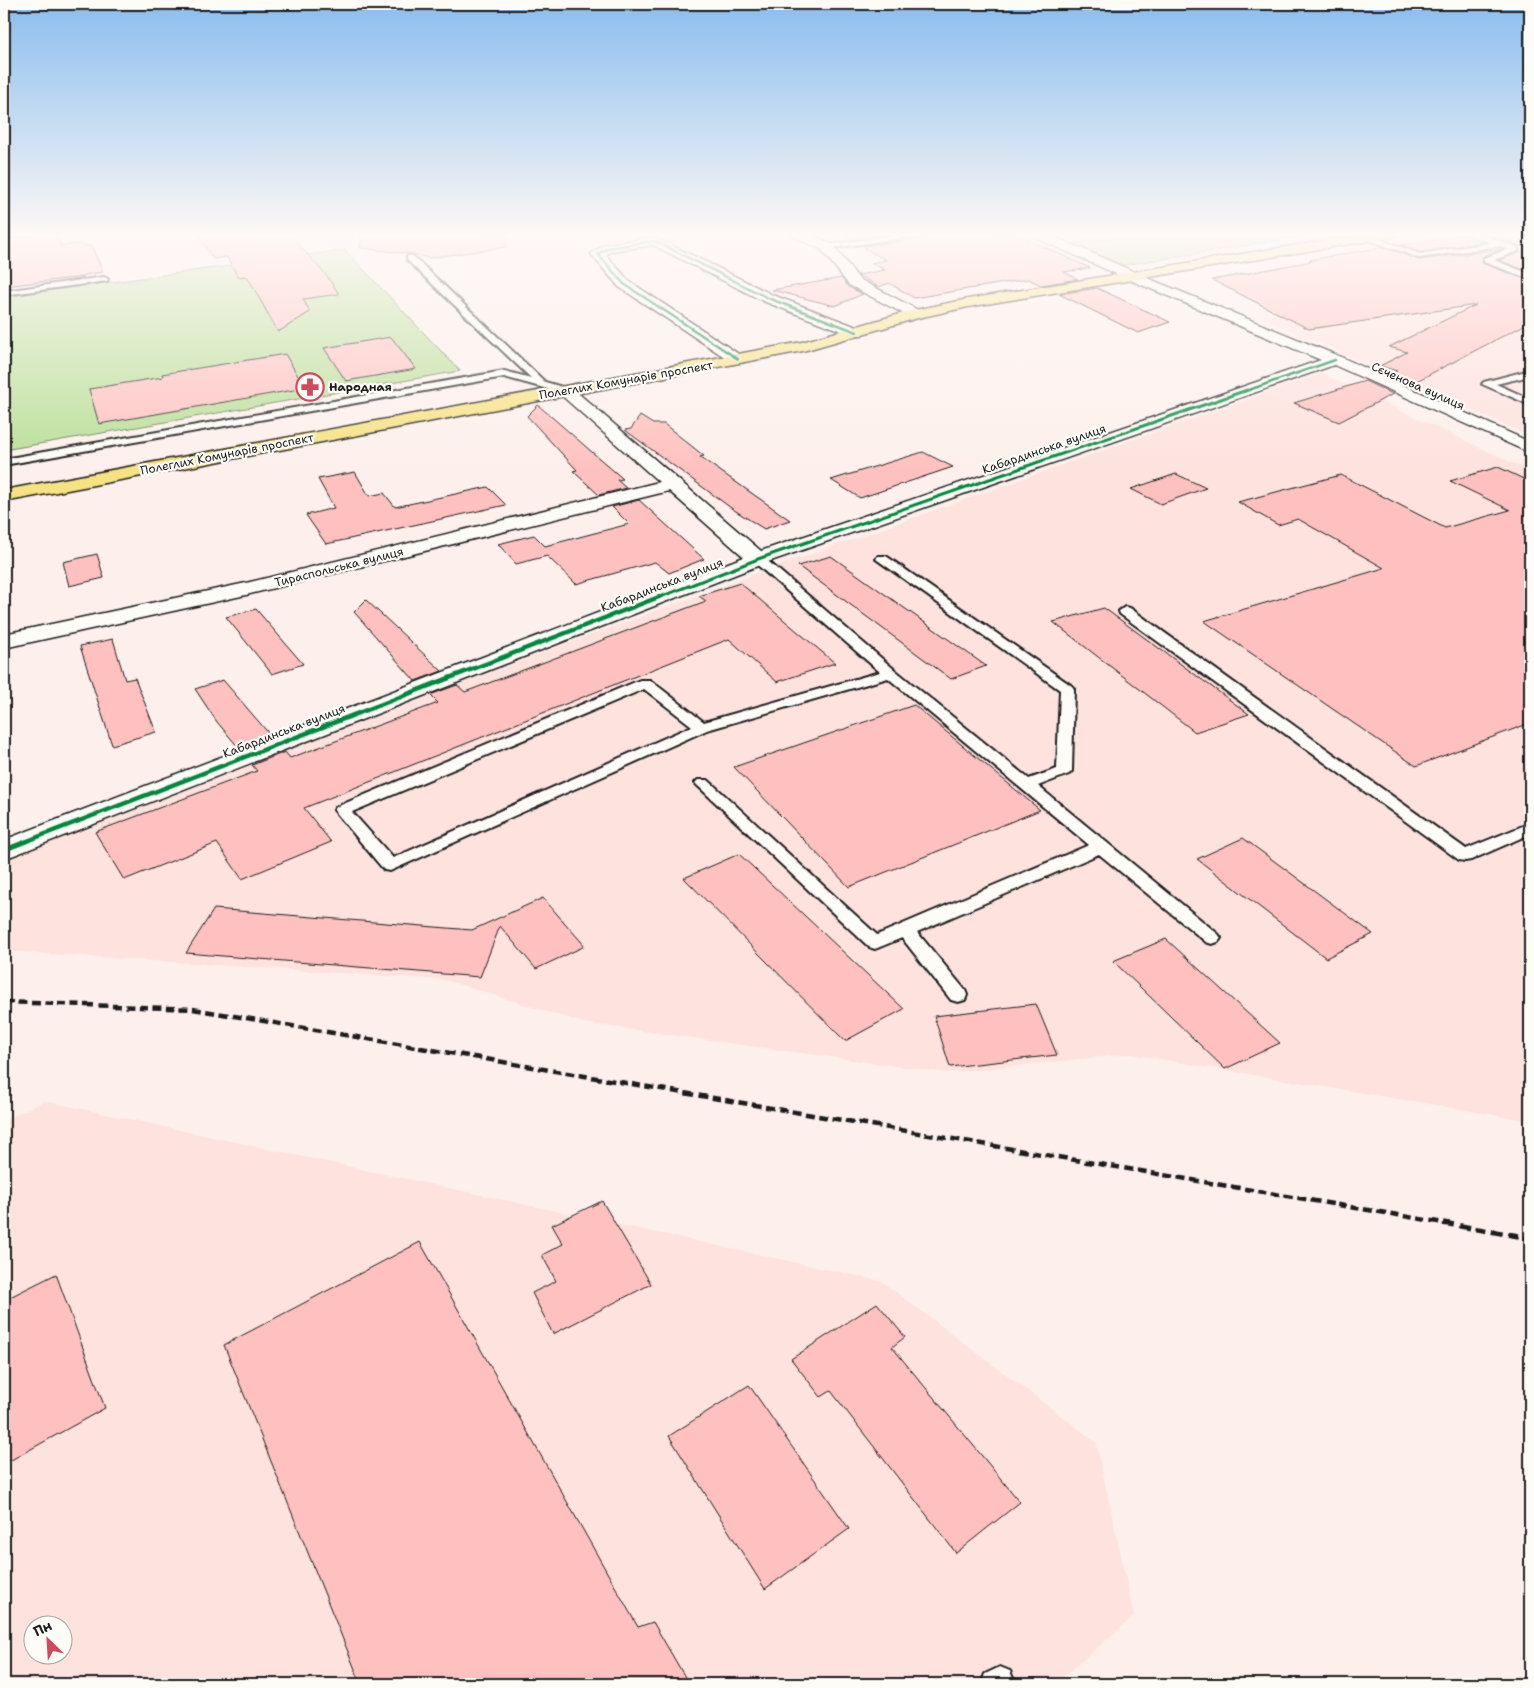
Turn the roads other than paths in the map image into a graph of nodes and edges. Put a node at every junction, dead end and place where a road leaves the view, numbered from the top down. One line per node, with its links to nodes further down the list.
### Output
1 (467, 312): 12 (lane)
2 (666, 312): 9 (street)
3 (804, 312): 8 (street)
4 (911, 312): 7 (street)
5 (926, 312): 7 (main road, Полеглих Комунарів проспект)
6 (1218, 312): 10 (street, Сєченова вулиця)
7 (915, 314): 8 (main road, Полеглих Комунарів проспект)
8 (857, 332): 9 (main road, Полеглих Комунарів проспект)
9 (738, 359): 13 (main road, Полеглих Комунарів проспект)
10 (1334, 360): 15 (street, Сєченова вулиця); 19 (street, Кабардинська вулиця)
11 (1530, 373): 14 (lane)
12 (542, 383): 13 (lane); 16 (lane)
13 (566, 391): 17 (street); 18 (main road, Полеглих Комунарів проспект)
14 (1530, 402)
15 (1530, 448)
16 (4, 462)
17 (672, 485): 19 (street); 22 (street, Тираспольська вулиця)
18 (4, 496)
19 (758, 558): 23 (lane); 29 (street, Кабардинська вулиця)
20 (882, 560): 26 (lane)
21 (1125, 611): 27 (lane)
22 (4, 641)
23 (890, 673): 24 (lane); 26 (lane)
24 (702, 727): 24 (lane)
25 (703, 783): 30 (lane)
26 (1027, 785): 28 (lane)
27 (1530, 828)
28 (1102, 846): 30 (lane); 31 (lane)
29 (4, 850)
30 (905, 930): 32 (lane)
31 (1212, 938)
32 (958, 995)

